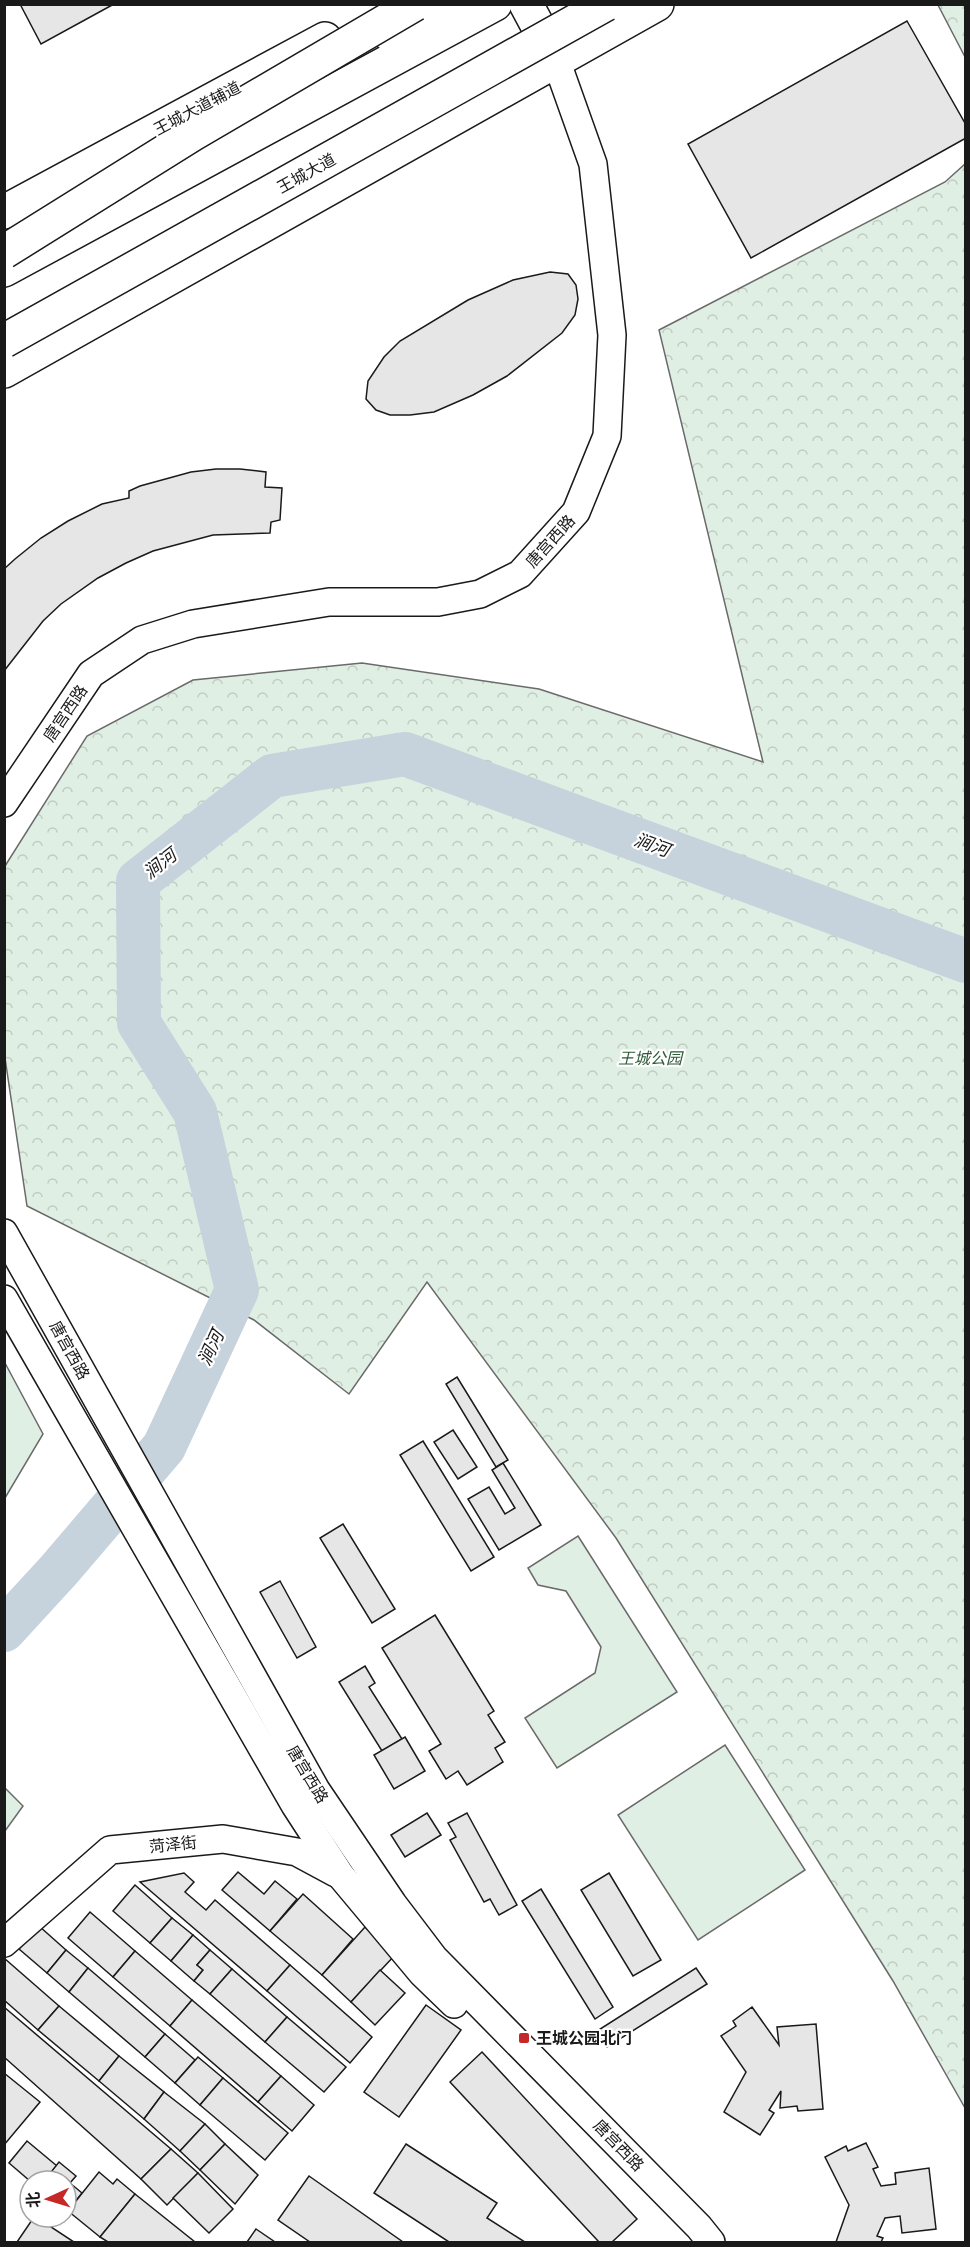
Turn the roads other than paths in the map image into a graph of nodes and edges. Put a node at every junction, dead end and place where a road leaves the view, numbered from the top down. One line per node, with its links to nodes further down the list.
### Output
1 (390, 4): 12 (main road, 王城大道辅道)
2 (400, 4): 11 (main road)
3 (415, 4): 13 (main road, bridge)
4 (443, 4): 11 (main road)
5 (495, 4): 14 (main road)
6 (526, 4): 10 (main road, 唐宫西路)
7 (543, 4): 10 (main road, 唐宫西路)
8 (606, 4): 15 (main road, 王城大道, bridge)
9 (657, 4): 10 (main road)
10 (556, 60): 16 (main road); 17 (street, 唐宫西路)
11 (314, 76): 13 (main road)
12 (4, 212)
13 (4, 251)
14 (4, 270)
15 (4, 341)
16 (4, 371)
17 (4, 803)
18 (7, 1237): 20 (street, 唐宫西路)
19 (4, 1299): 20 (street, 唐宫西路)
20 (305, 1797): 21 (street, 唐宫西路); 22 (street, 唐宫西路)
21 (366, 1865): 22 (street); 25 (street, 唐宫西路)
22 (341, 1876): 23 (street, 菏泽街); 24 (street, 唐宫西路)
23 (4, 1943)
24 (693, 2242)
25 (711, 2242)

